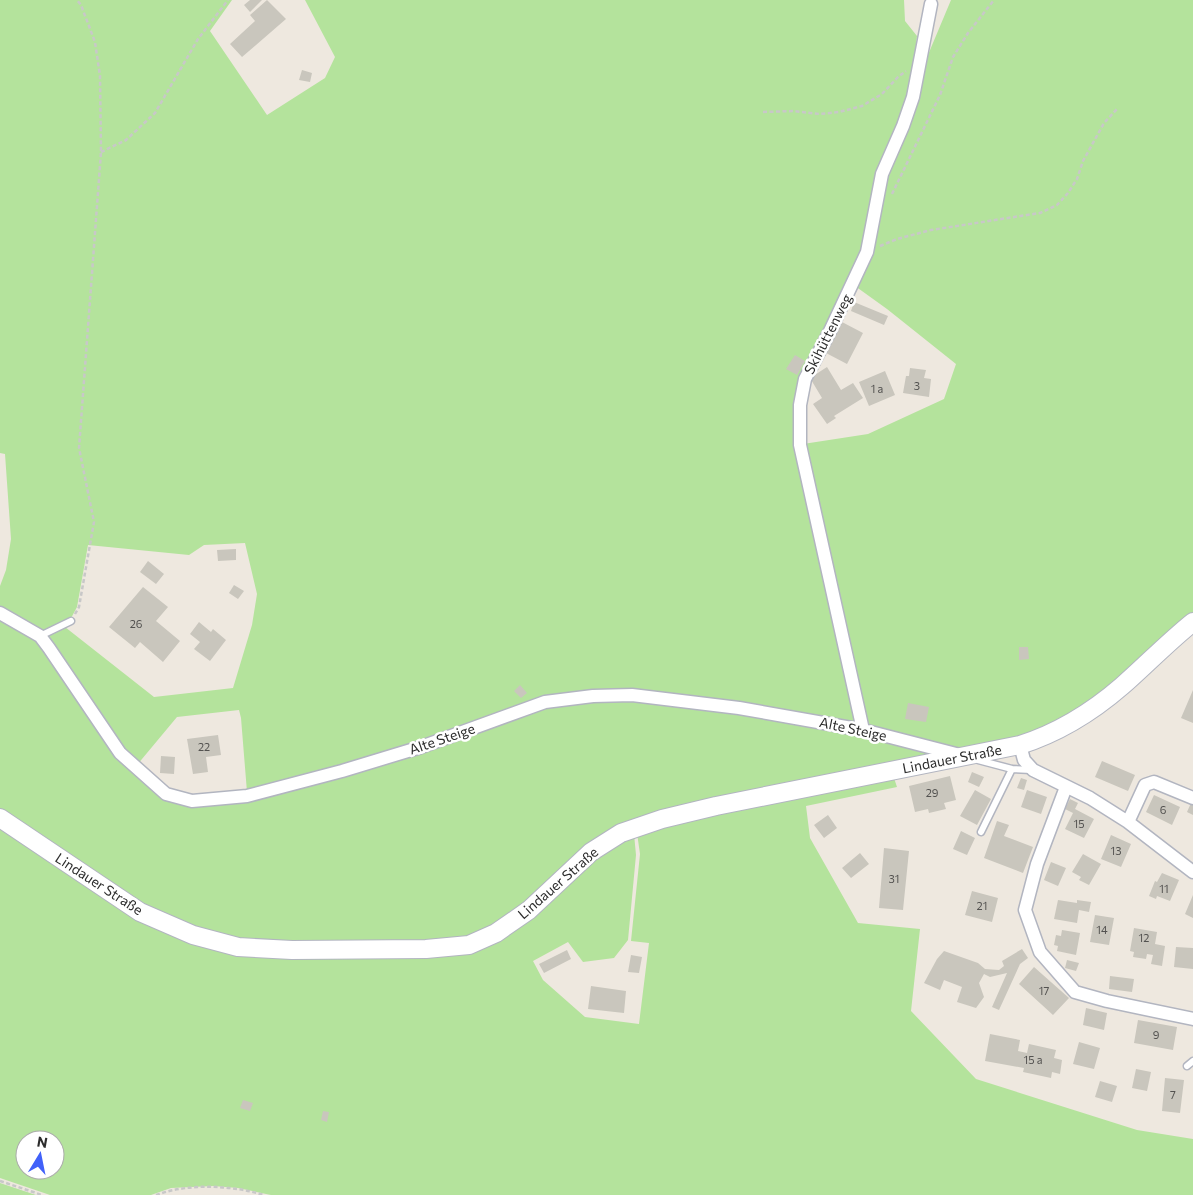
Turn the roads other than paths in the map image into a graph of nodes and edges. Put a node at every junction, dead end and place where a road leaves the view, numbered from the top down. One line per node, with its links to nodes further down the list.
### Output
1 (931, 4): 6 (street, Skihüttenweg)
2 (0, 612): 5 (street, Alte Steige)
3 (71, 621): 5 (lane)
4 (1193, 622): 7 (main road, Lindauer Straße)
5 (40, 636): 6 (street, Alte Steige)
6 (863, 730): 8 (street, Alte Steige)
7 (1020, 745): 8 (main road, Lindauer Straße); 10 (street)
8 (965, 756): 9 (lane); 13 (main road, Lindauer Straße)
9 (1012, 769): 10 (lane); 15 (lane)
10 (1033, 770): 11 (street)
11 (1066, 787): 14 (street); 17 (street)
12 (1193, 798): 14 (street)
13 (0, 818)
14 (1128, 822): 16 (street)
15 (981, 832)
16 (1193, 872)
17 (1193, 1019)

